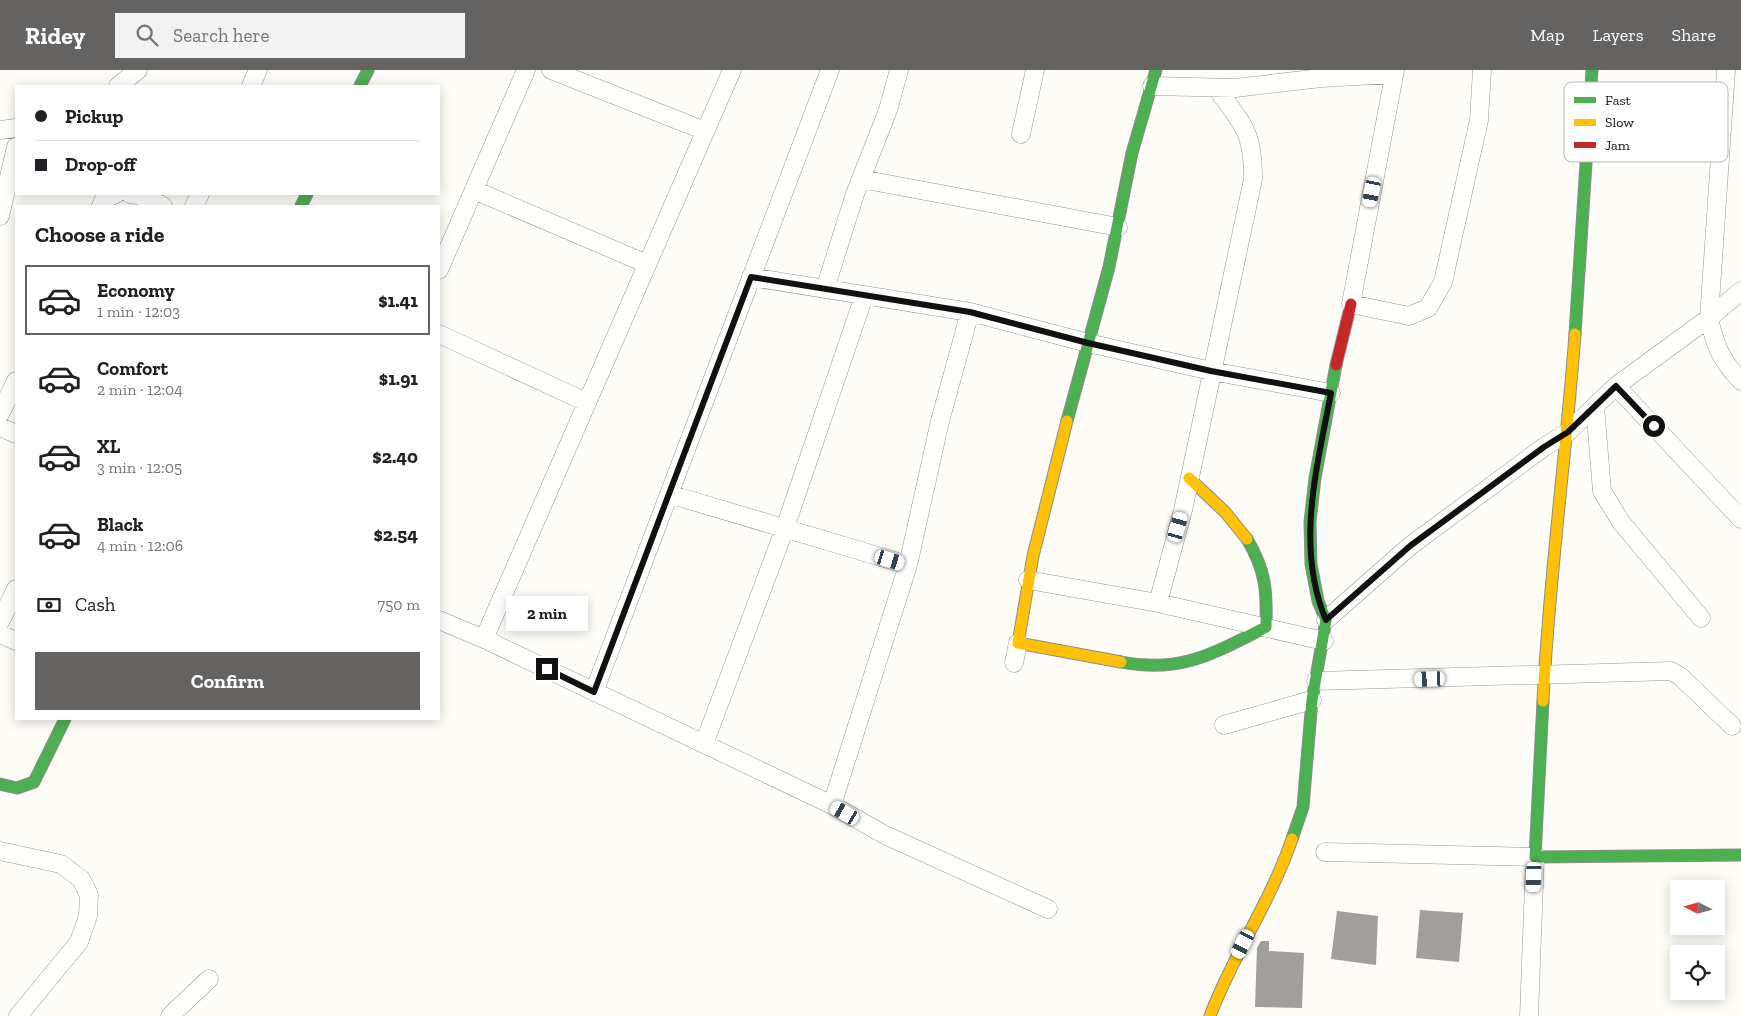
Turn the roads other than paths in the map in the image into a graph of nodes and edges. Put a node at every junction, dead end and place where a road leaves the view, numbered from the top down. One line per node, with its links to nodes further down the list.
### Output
1 (138, 70): 13 (street)
2 (258, 70): 14 (street)
3 (368, 70): 15 (street)
4 (526, 70): 25 (street)
5 (551, 70): 19 (street)
6 (732, 70): 19 (street)
7 (830, 70): 34 (street)
8 (899, 70): 24 (street)
9 (1035, 70): 20 (street)
10 (1482, 70): 38 (street)
11 (1394, 72): 16 (street); 38 (street)
12 (1154, 78): 16 (street); 31 (street)
13 (119, 85)
14 (251, 85)
15 (360, 85)
16 (1217, 89): 43 (street)
17 (15, 128): 18 (street)
18 (0, 130)
19 (705, 131): 32 (street)
20 (1020, 134)
21 (15, 151): 30 (street)
22 (1586, 162): 52 (street)
23 (1720, 162): 40 (street)
24 (861, 179): 31 (street); 35 (street)
25 (474, 190): 32 (street); 33 (street)
26 (114, 195): 28 (street)
27 (138, 195): 29 (street)
28 (101, 205)
29 (161, 205)
30 (0, 216)
31 (1118, 226): 42 (street)
32 (647, 264): 48 (street)
33 (440, 268)
34 (751, 277): 35 (street); 55 (street)
35 (824, 289): 37 (street)
36 (1741, 291): 40 (street)
37 (864, 296): 39 (street); 57 (street)
38 (1351, 304): 47 (street)
39 (970, 312): 42 (street); 58 (street)
40 (1709, 318): 44 (street); 46 (street)
41 (440, 334): 48 (street)
42 (1088, 343): 43 (street); 59 (street)
43 (1211, 371): 47 (street); 54 (street)
44 (1741, 381)
45 (15, 383): 50 (street)
46 (1616, 386): 49 (street); 56 (street)
47 (1331, 393): 64 (street)
48 (586, 402): 68 (street)
49 (1595, 406): 52 (street); 62 (street)
50 (0, 414)
51 (0, 427): 53 (street)
52 (1568, 432): 64 (street); 73 (street)
53 (15, 434)
54 (1189, 478): 61 (street); 66 (street)
55 (669, 494): 57 (street); 75 (street)
56 (1741, 519)
57 (785, 528): 58 (street); 80 (street)
58 (908, 565): 82 (street)
59 (1028, 580): 61 (street); 71 (street)
60 (15, 591): 65 (street)
61 (1158, 603): 66 (street)
62 (1701, 618)
63 (440, 620): 68 (street)
64 (1326, 620): 69 (street)
65 (0, 622)
66 (1266, 627): 69 (street); 71 (street)
67 (0, 634): 70 (street)
68 (484, 639): 75 (street)
69 (1324, 640): 74 (street)
70 (15, 641)
71 (1018, 642): 72 (street)
72 (1014, 663)
73 (1544, 676): 74 (street); 79 (street); 86 (street)
74 (1316, 681): 76 (street)
75 (594, 692): 80 (street)
76 (1312, 700): 78 (street); 89 (street)
77 (65, 720): 81 (street)
78 (1224, 725)
79 (1732, 726)
80 (704, 744): 82 (street)
81 (0, 784)
82 (832, 805): 87 (street)
83 (0, 851): 90 (street)
84 (1326, 852): 86 (street)
85 (1741, 855): 86 (street)
86 (1535, 857): 92 (street)
87 (1048, 909)
88 (209, 979): 91 (street)
89 (1213, 1015)
90 (18, 1016)
91 (170, 1016)
92 (1529, 1016)

